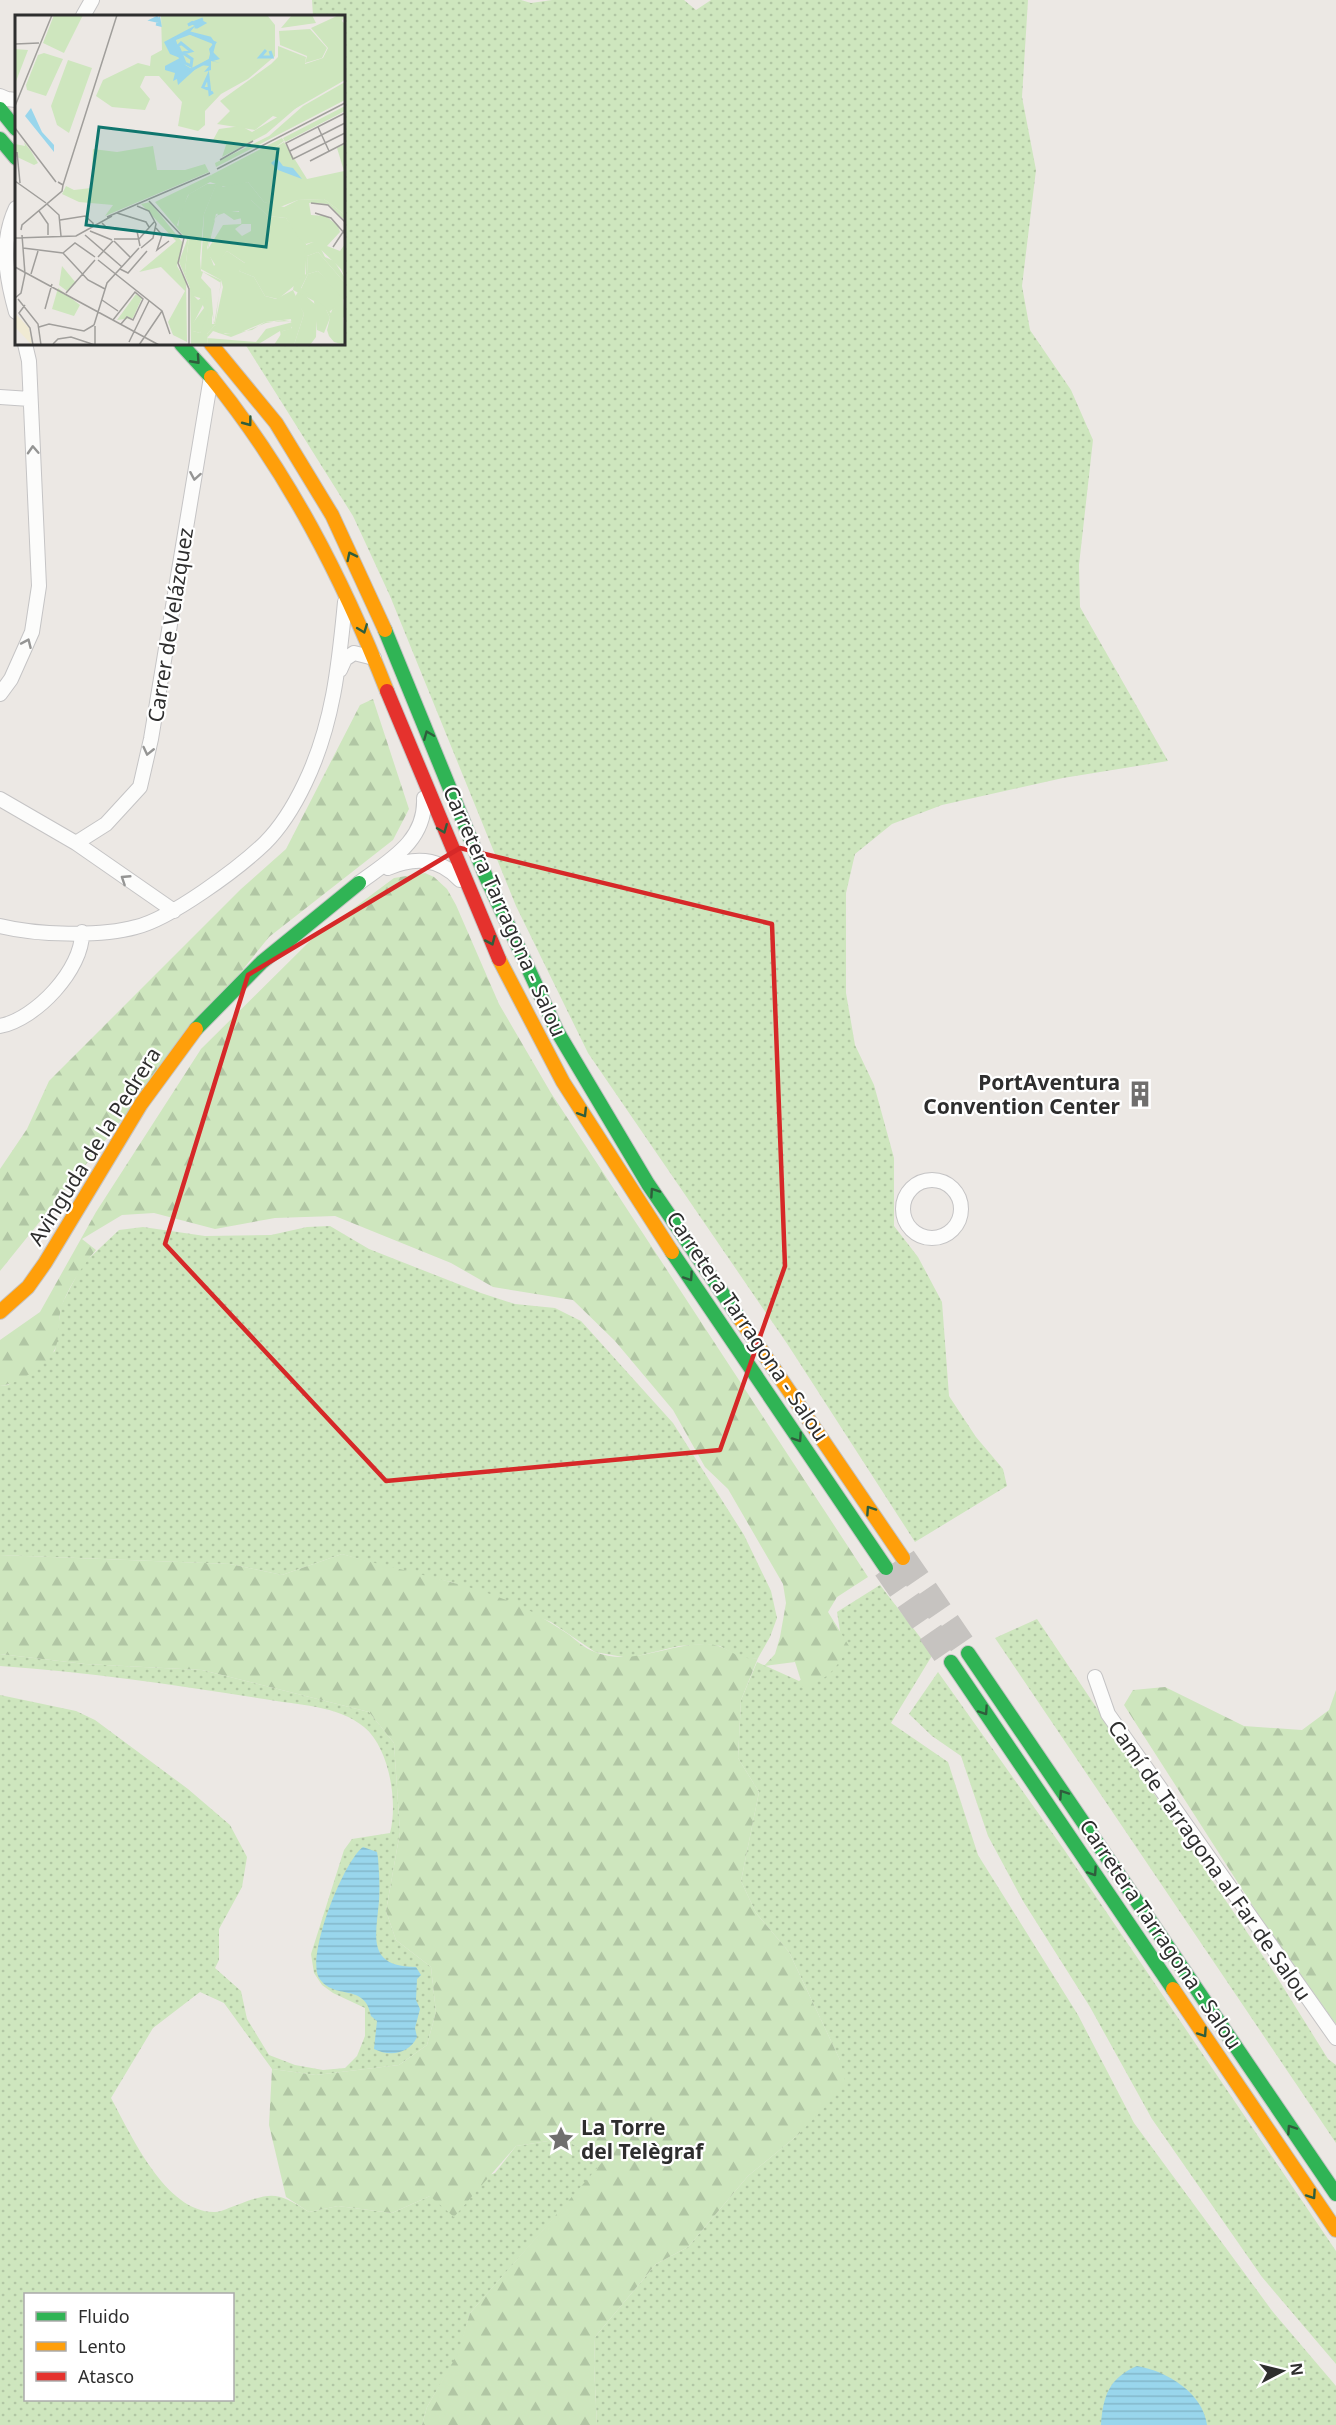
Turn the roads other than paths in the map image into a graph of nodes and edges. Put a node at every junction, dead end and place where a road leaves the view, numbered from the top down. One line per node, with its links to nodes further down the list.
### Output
1 (93, 0): 2 (street)
2 (84, 15)
3 (0, 96): 4 (street)
4 (15, 99)
5 (0, 109): 6 (main road)
6 (15, 128)
7 (0, 139): 8 (main road)
8 (15, 157)
9 (15, 210): 10 (street)
10 (15, 308)
11 (24, 345): 17 (street)
12 (182, 345): 15 (main road, Carretera Tarragona - Salou, one-way to 15)
13 (212, 345): 18 (main road, Carretera Tarragona - Salou)
14 (229, 345): 18 (main road)
15 (211, 377): 19 (main road, Carretera Tarragona - Salou, one-way to 19); 25 (street, Carrer de Velázquez, one-way to 25)
16 (0, 397): 17 (street)
17 (30, 399): 22 (street, one-way to 17)
18 (303, 465): 34 (main road, Carretera Tarragona - Salou, one-way to 18)
19 (346, 588): 20 (main road, Carretera Tarragona - Salou, one-way to 20); 21 (street)
20 (375, 659): 21 (street); 23 (main road, Carretera Tarragona - Salou)
21 (339, 672): 28 (street)
22 (0, 694)
23 (424, 781): 26 (street, Avinguda de la Pedrera); 27 (main road, Carretera Tarragona - Salou, one-way to 27)
24 (0, 798): 25 (street)
25 (76, 843): 28 (street, one-way to 25)
26 (359, 883): 27 (street, Avinguda de la Pedrera); 33 (main road, Avinguda de la Pedrera)
27 (467, 888): 35 (main road, Carretera Tarragona - Salou, one-way to 35)
28 (174, 911): 30 (street)
29 (0, 926): 30 (street)
30 (82, 932): 31 (street)
31 (0, 1026)
32 (943, 1182): 32 (street)
33 (0, 1312)
34 (903, 1558)
35 (886, 1568)
36 (968, 1653): 40 (main road, Carretera Tarragona - Salou, one-way to 36)
37 (951, 1662): 41 (main road, Carretera Tarragona - Salou, one-way to 41)
38 (1095, 1677): 39 (street, Camí de Tarragona al Far de Salou)
39 (1336, 2038)
40 (1336, 2194)
41 (1336, 2230)

